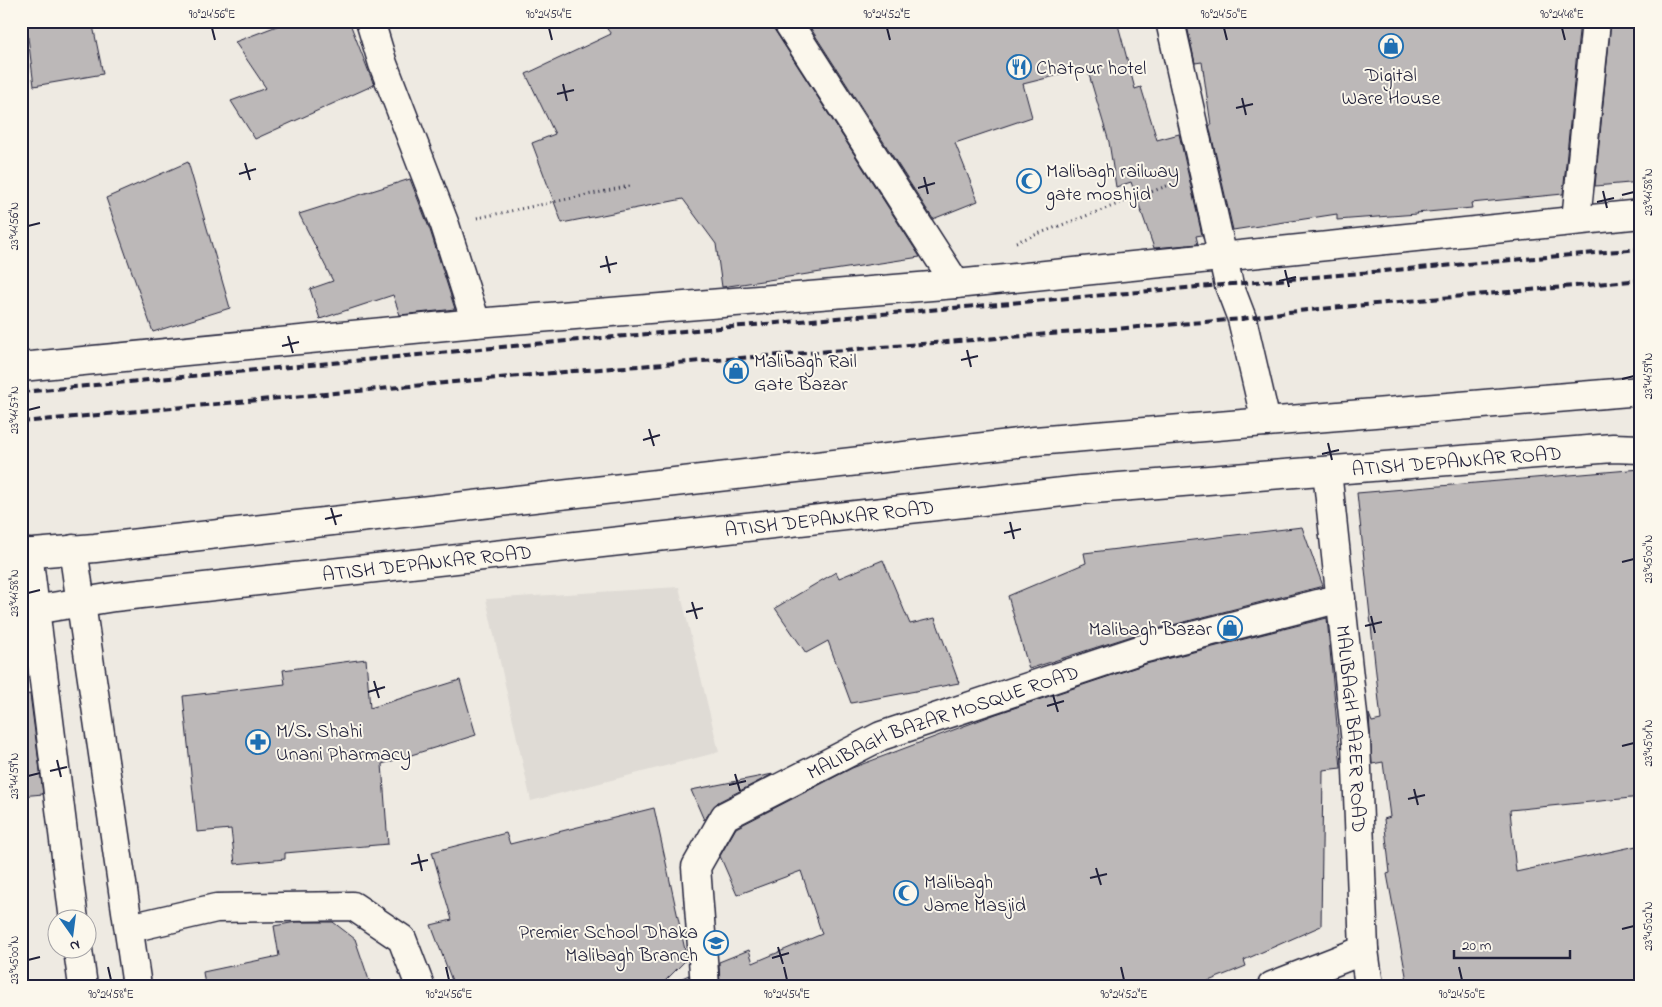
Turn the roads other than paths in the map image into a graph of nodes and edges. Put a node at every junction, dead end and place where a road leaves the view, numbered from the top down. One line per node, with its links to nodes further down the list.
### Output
1 (370, 21): 9 (street)
2 (787, 21): 8 (street)
3 (1170, 21): 7 (street)
4 (1596, 21): 6 (street)
5 (1641, 214): 6 (street)
6 (1576, 220): 7 (street)
7 (1224, 256): 8 (street); 12 (street)
8 (956, 284): 9 (street)
9 (476, 322): 10 (street)
10 (21, 367)
11 (1641, 391): 12 (street)
12 (1266, 422): 15 (street)
13 (1641, 449): 14 (street, ATISH DEPANKAR ROAD)
14 (1327, 471): 17 (street, MALIBAGH BAZER ROAD); 18 (street, ATISH DEPANKAR ROAD)
15 (72, 548): 16 (street); 18 (street)
16 (25, 553): 19 (street)
17 (1340, 598): 22 (street, MALIBAGH BAZER ROAD); 27 (street, MALIBAGH BAZAR MOSQUE ROAD)
18 (80, 601): 19 (street, ATISH DEPANKAR ROAD); 21 (street)
19 (28, 611): 20 (street)
20 (73, 910)
21 (130, 928): 25 (street); 26 (street)
22 (1364, 950): 28 (street); 29 (street, MALIBAGH BAZER ROAD)
23 (79, 960): 24 (street)
24 (82, 986)
25 (137, 986)
26 (420, 986)
27 (705, 986)
28 (1272, 986)
29 (1369, 986)

